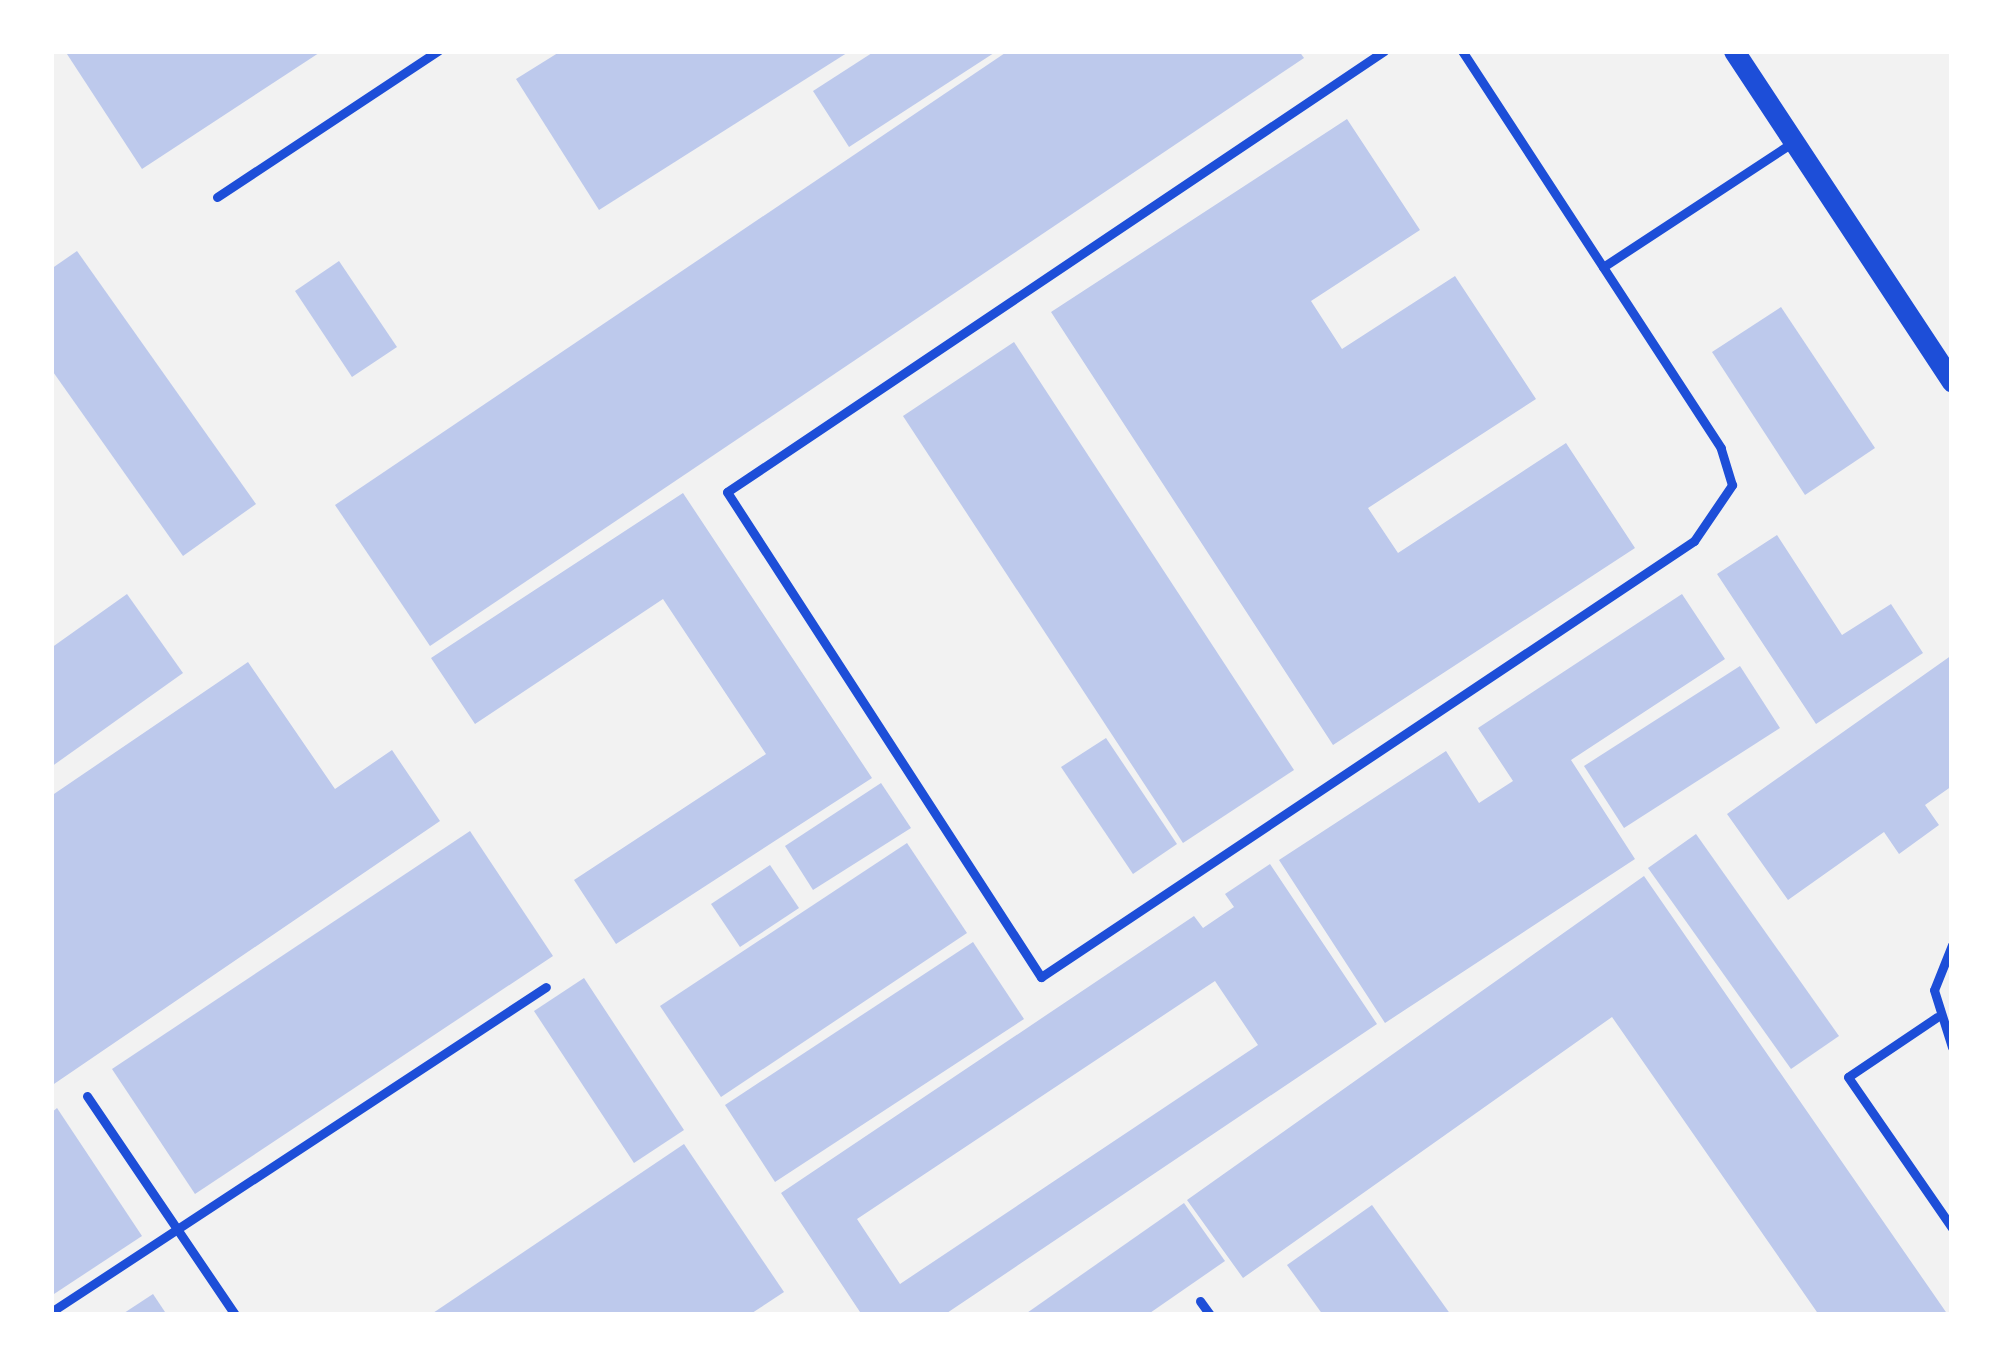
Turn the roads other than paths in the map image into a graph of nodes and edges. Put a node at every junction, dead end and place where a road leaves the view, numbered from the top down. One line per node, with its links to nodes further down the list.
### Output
1 (438, 51): 6 (lane)
2 (1384, 51): 7 (lane)
3 (1462, 51): 7 (lane)
4 (1734, 51): 5 (street)
5 (1793, 142): 7 (lane); 8 (street)
6 (218, 197)
7 (1604, 267)
8 (1952, 381)
9 (1952, 945): 11 (lane)
10 (546, 987): 15 (lane)
11 (1937, 1017): 12 (lane); 14 (lane)
12 (1952, 1047)
13 (87, 1096): 15 (lane)
14 (1952, 1228)
15 (177, 1229): 17 (lane); 18 (lane)
16 (1200, 1301): 19 (lane)
17 (51, 1312)
18 (235, 1315)
19 (1210, 1315)

